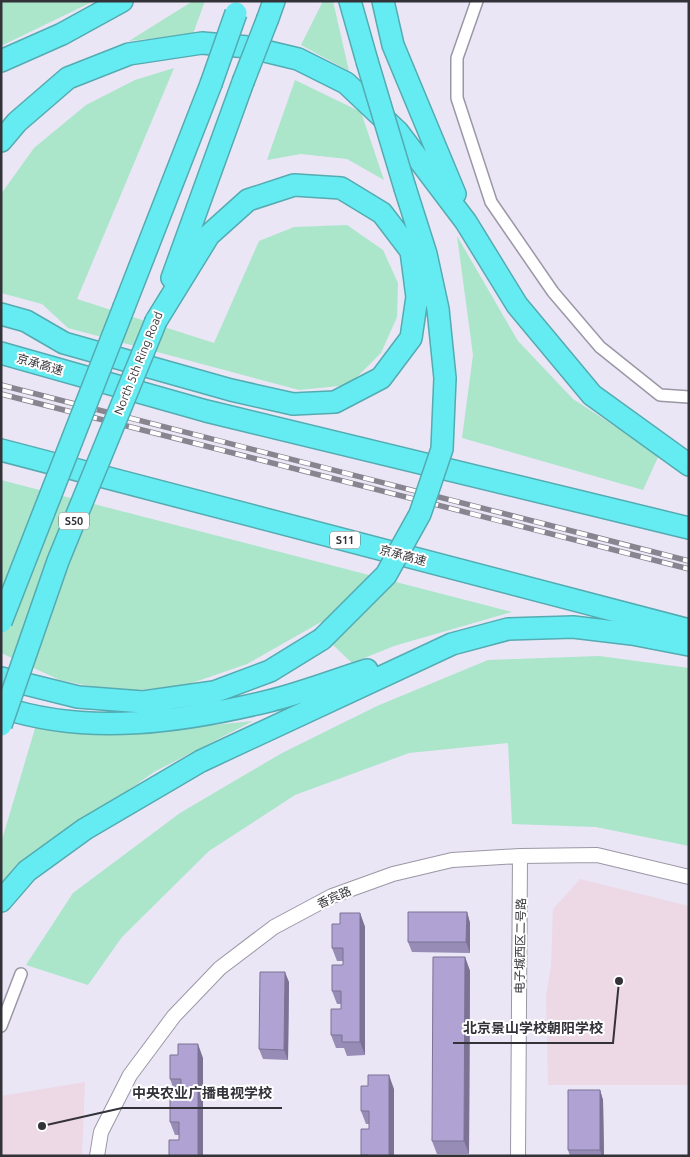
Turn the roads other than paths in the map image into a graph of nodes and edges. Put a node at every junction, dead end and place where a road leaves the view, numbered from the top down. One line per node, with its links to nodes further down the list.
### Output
1 (122, 1): 7 (highway)
2 (350, 1): 21 (highway, bridge)
3 (383, 1): 9 (highway)
4 (477, 1): 13 (street)
5 (238, 7): 17 (highway, S50, bridge)
6 (271, 10): 11 (highway, North 5th Ring Road / S50, bridge)
7 (1, 60)
8 (1, 141): 9 (highway)
9 (466, 222): 15 (highway)
10 (1, 314): 11 (highway)
11 (156, 321): 23 (highway, North 5th Ring Road / S50, bridge)
12 (1, 353): 16 (highway, 京承高速)
13 (689, 397)
14 (1, 450): 18 (highway, 京承高速 / S11)
15 (689, 465)
16 (689, 528)
17 (1, 622)
18 (689, 630)
19 (452, 644): 20 (highway); 22 (highway); 26 (highway)
20 (689, 645)
21 (1, 678)
22 (1, 707)
23 (1, 725)
24 (520, 856): 25 (street, 香宾路); 29 (street, 香宾路); 30 (street, 电子城西区二号路)
25 (689, 877)
26 (1, 901)
27 (20, 974): 28 (street)
28 (1, 1026)
29 (97, 1156)
30 (518, 1156)

